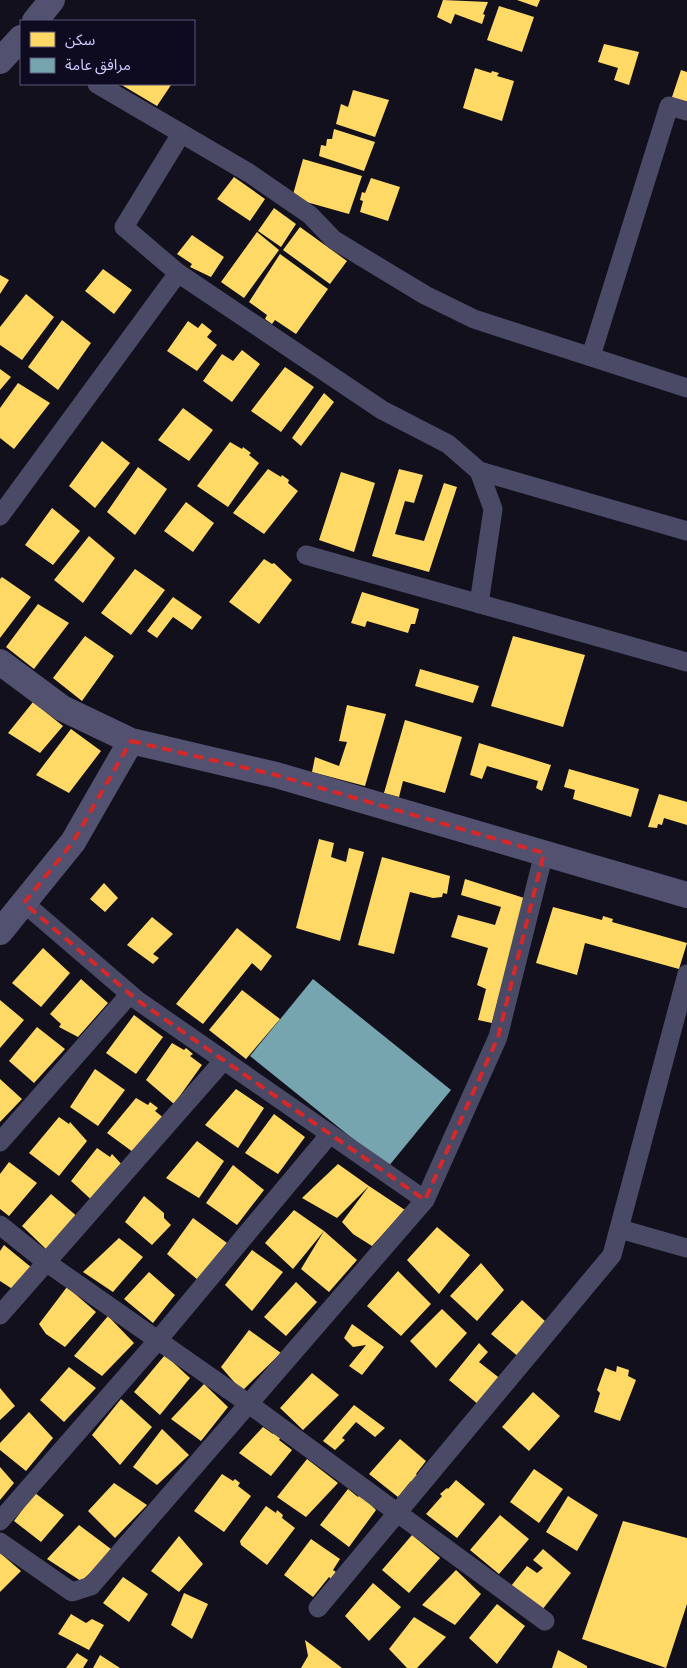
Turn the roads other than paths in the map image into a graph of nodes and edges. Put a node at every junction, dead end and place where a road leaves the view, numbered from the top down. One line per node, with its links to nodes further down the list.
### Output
1 (52, 0): 2 (street)
2 (36, 20)
3 (20, 38): 4 (street)
4 (0, 61)
5 (99, 85): 7 (street)
6 (687, 111): 9 (street)
7 (182, 134): 8 (street); 9 (street)
8 (178, 273): 11 (street); 12 (street)
9 (591, 356): 10 (street)
10 (687, 388)
11 (480, 471): 13 (street); 15 (street)
12 (0, 516)
13 (687, 531)
14 (306, 555): 15 (street)
15 (479, 604): 17 (street)
16 (0, 662): 18 (street)
17 (687, 662)
18 (131, 741): 19 (street); 21 (street)
19 (544, 853): 20 (street); 28 (street)
20 (687, 894)
21 (24, 903): 22 (street); 24 (street)
22 (0, 932)
23 (687, 974): 30 (street)
24 (130, 994): 25 (street); 27 (street)
25 (224, 1060): 26 (street); 32 (street)
26 (330, 1134): 28 (street); 34 (street)
27 (0, 1142)
28 (425, 1200): 35 (street)
29 (0, 1225): 32 (street)
30 (620, 1229): 31 (street); 36 (street)
31 (687, 1248)
32 (46, 1262): 33 (street); 34 (street)
33 (0, 1315)
34 (158, 1340): 35 (street); 37 (street)
35 (249, 1404): 36 (street); 38 (street)
36 (398, 1512): 39 (street); 40 (street)
37 (0, 1521)
38 (0, 1542)
39 (318, 1608)
40 (546, 1621)

